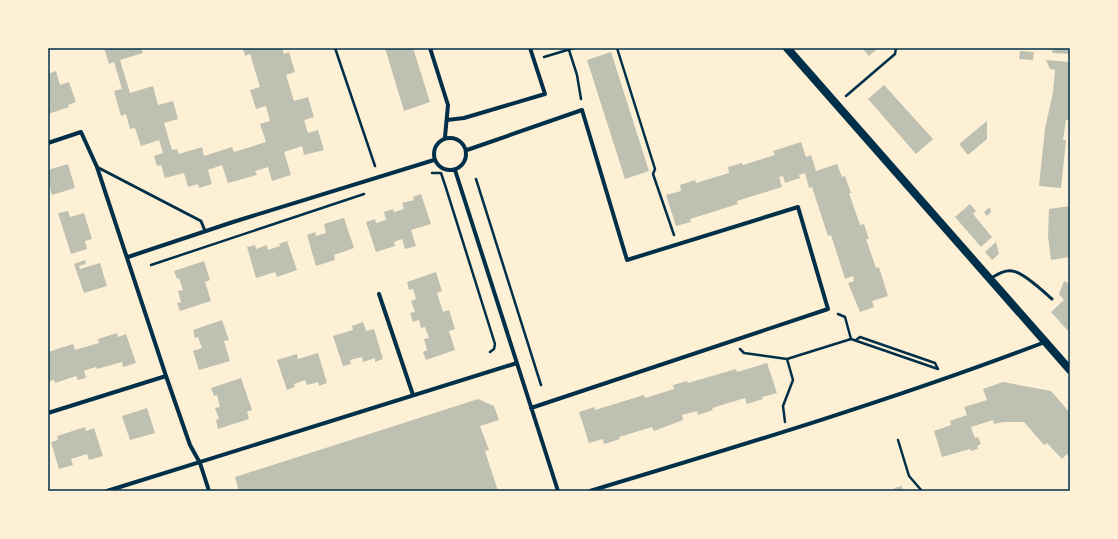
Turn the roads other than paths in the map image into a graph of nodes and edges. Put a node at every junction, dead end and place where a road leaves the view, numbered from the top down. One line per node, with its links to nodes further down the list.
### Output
1 (430, 48): 4 (street)
2 (530, 48): 4 (street)
3 (787, 48): 13 (main road)
4 (447, 120): 5 (street)
5 (445, 137): 7 (street); 8 (street)
6 (48, 143): 9 (street)
7 (467, 150): 10 (street); 21 (street)
8 (434, 160): 10 (street); 11 (street)
9 (97, 167): 11 (lane); 12 (street)
10 (455, 170): 17 (street)
11 (205, 231): 12 (street)
12 (128, 257): 19 (street)
13 (990, 279): 15 (lane); 16 (main road)
14 (379, 294): 20 (street)
15 (1052, 299)
16 (1045, 342): 18 (main road); 28 (street)
17 (517, 363): 20 (street); 21 (street)
18 (1070, 370)
19 (166, 376): 22 (street); 23 (street)
20 (414, 395): 23 (street)
21 (531, 408): 27 (street)
22 (48, 413)
23 (200, 463): 24 (street); 26 (street)
24 (114, 490): 25 (street)
25 (107, 491)
26 (209, 491)
27 (558, 491)
28 (590, 491)

